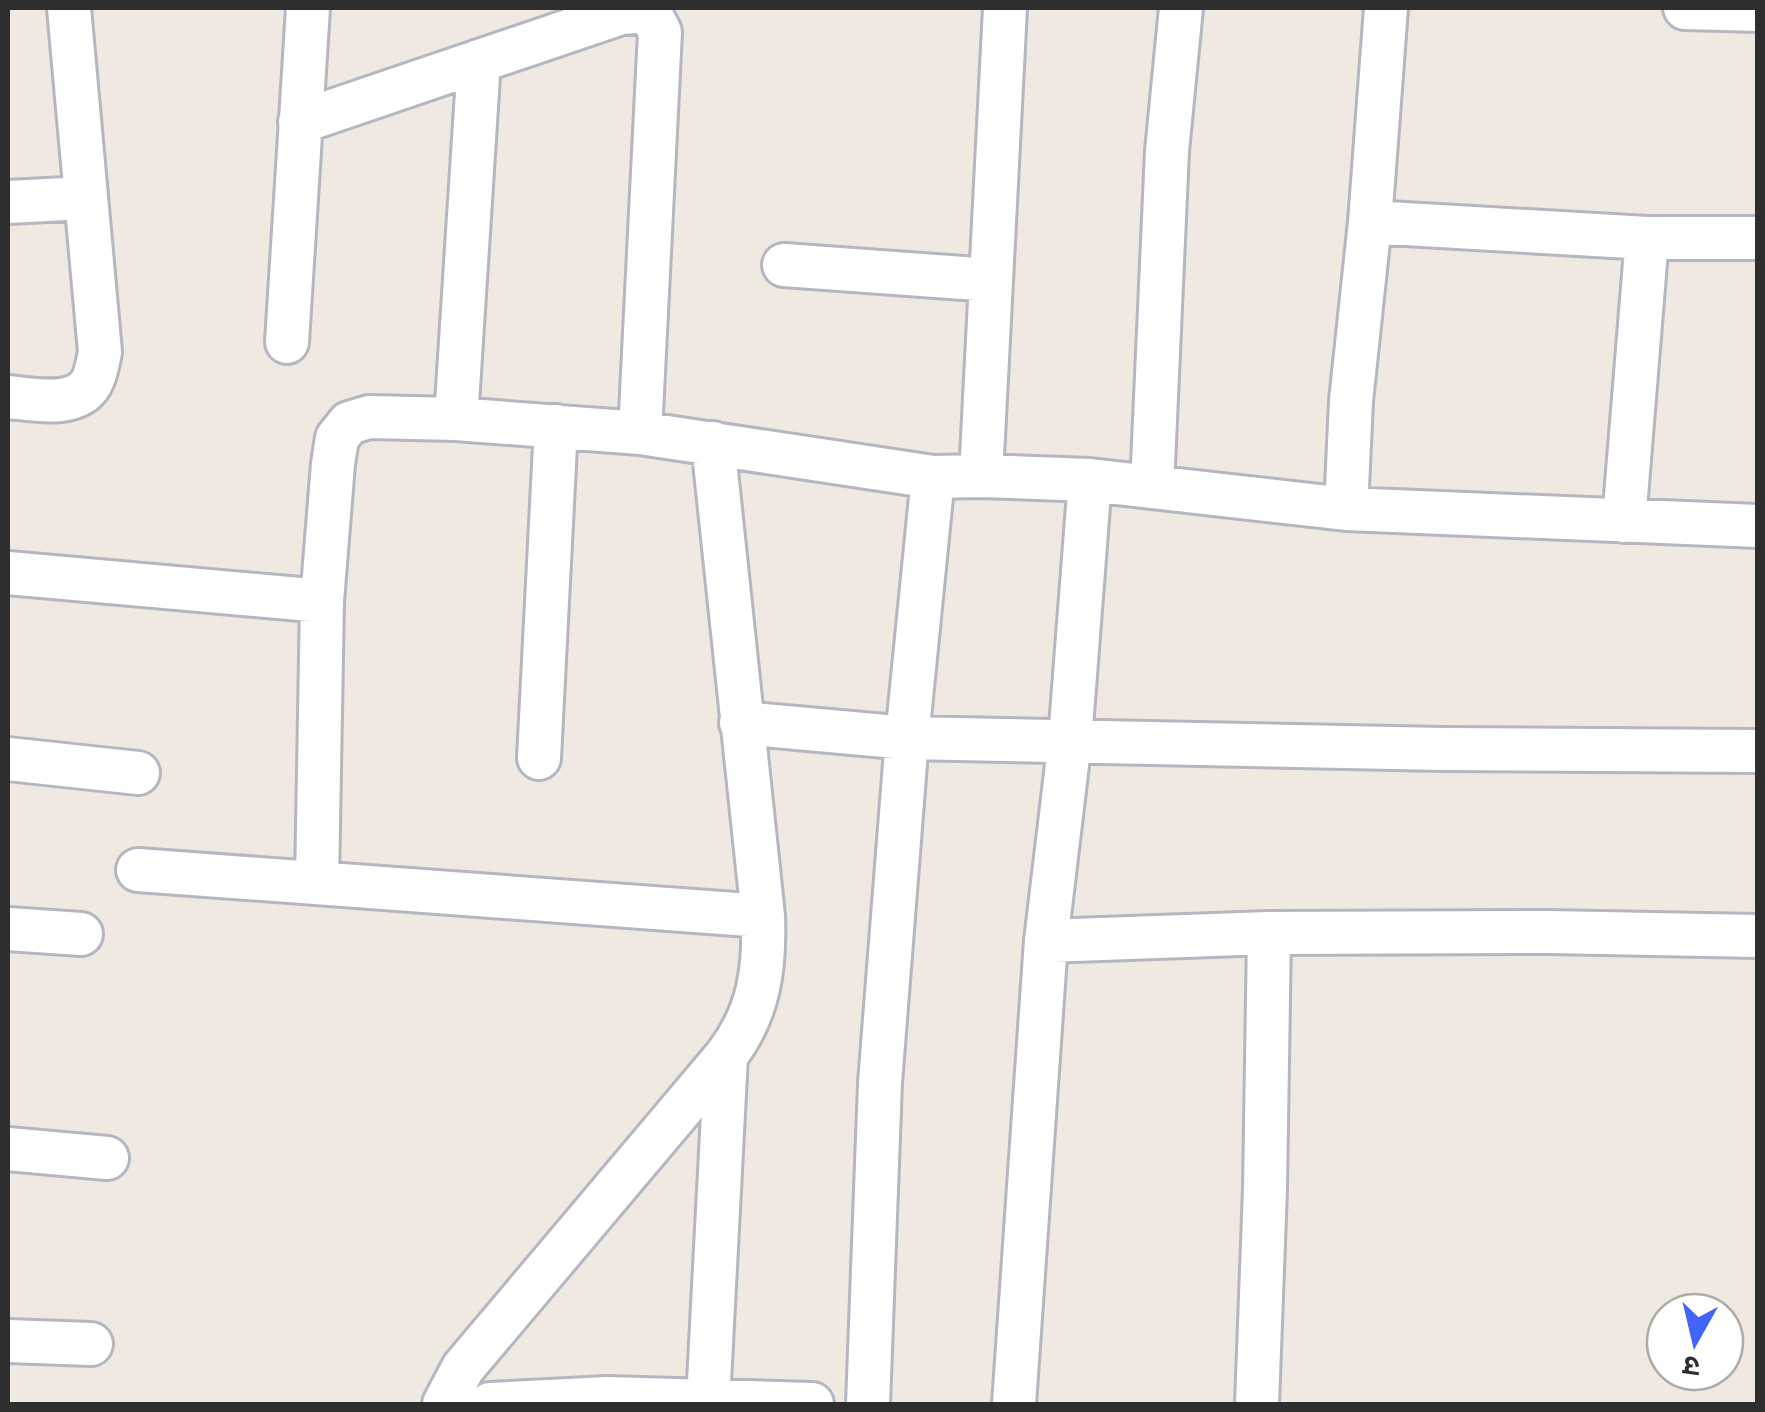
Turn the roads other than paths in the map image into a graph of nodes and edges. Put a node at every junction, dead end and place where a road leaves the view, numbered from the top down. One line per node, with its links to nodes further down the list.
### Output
1 (69, 8): 10 (street)
2 (308, 8): 9 (street)
3 (1006, 8): 16 (street)
4 (1181, 8): 26 (street)
5 (1386, 8): 12 (street)
6 (1685, 8): 7 (street)
7 (1758, 10)
8 (479, 61): 9 (street); 19 (street); 21 (street)
9 (300, 122): 17 (street)
10 (85, 198): 11 (street); 18 (street)
11 (8, 202)
12 (1370, 222): 13 (street); 27 (street)
13 (1647, 238): 14 (street); 28 (street)
14 (1758, 238)
15 (784, 265): 16 (street)
16 (991, 280): 23 (street)
17 (287, 342)
18 (8, 397)
19 (456, 418): 20 (street); 31 (street)
20 (556, 426): 21 (street); 36 (street)
21 (640, 433): 22 (street)
22 (713, 443): 24 (street); 32 (street)
23 (980, 476): 24 (street); 25 (street)
24 (933, 477): 33 (street)
25 (1090, 480): 26 (street); 34 (street)
26 (1152, 488): 27 (street)
27 (1346, 509): 28 (street)
28 (1624, 521): 29 (street)
29 (1758, 526)
30 (8, 573): 31 (street)
31 (322, 601): 40 (street)
32 (741, 722): 33 (street); 41 (street)
33 (907, 738): 34 (street); 56 (street)
34 (1070, 740): 35 (street); 46 (street)
35 (1758, 751)
36 (539, 758)
37 (8, 760): 38 (street)
38 (138, 773)
39 (138, 870): 40 (street)
40 (317, 882): 41 (street)
41 (764, 916): 47 (street)
42 (8, 929): 44 (street)
43 (1270, 933): 45 (street); 46 (street); 58 (street)
44 (82, 934)
45 (1758, 936)
46 (1046, 941): 57 (street)
47 (726, 1056): 52 (street); 53 (street)
48 (8, 1149): 49 (street)
49 (106, 1158)
50 (8, 1342): 51 (street)
51 (90, 1344)
52 (708, 1401): 54 (street); 55 (street)
53 (444, 1404)
54 (490, 1404)
55 (790, 1404)
56 (868, 1404)
57 (1014, 1404)
58 (1257, 1404)

